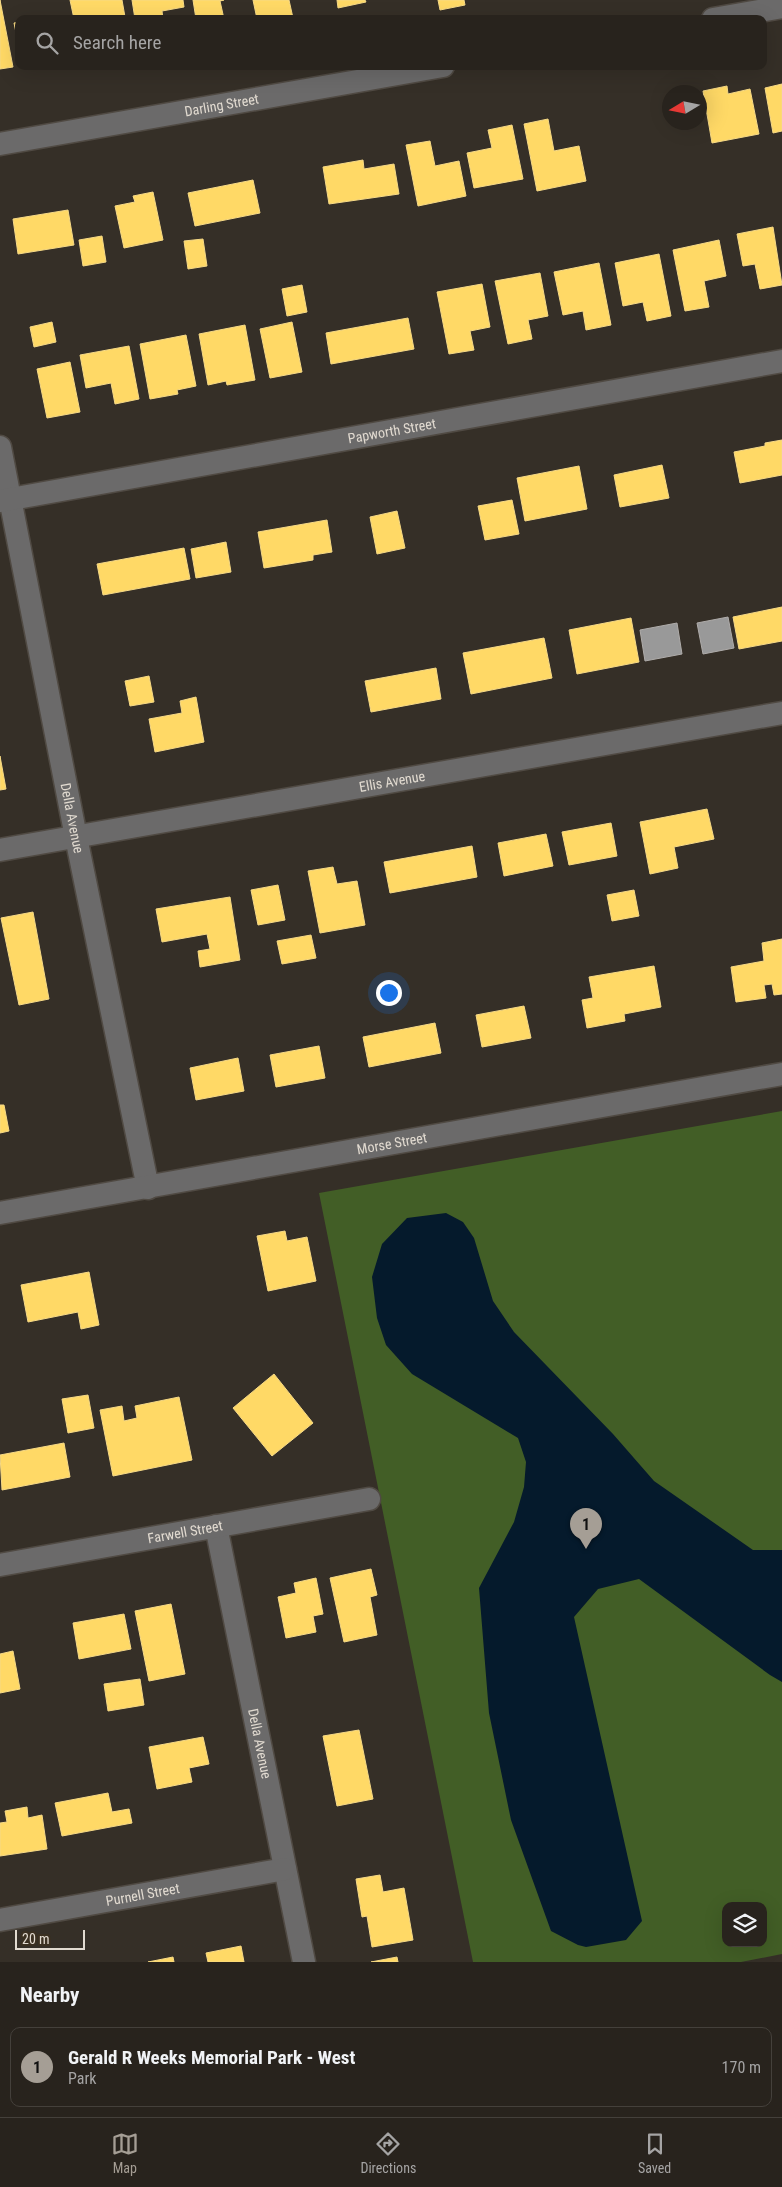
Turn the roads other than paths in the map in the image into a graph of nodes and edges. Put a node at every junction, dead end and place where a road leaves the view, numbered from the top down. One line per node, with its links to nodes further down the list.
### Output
1 (782, 7): 2 (street)
2 (736, 15)
3 (420, 70): 4 (street, Darling Street)
4 (0, 144)
5 (782, 361): 7 (street, Papworth Street)
6 (0, 447): 7 (street, Della Avenue)
7 (5, 500): 9 (street, Della Avenue)
8 (782, 713): 9 (street, Ellis Avenue)
9 (76, 837): 10 (street, Ellis Avenue); 12 (street, Della Avenue)
10 (0, 850)
11 (782, 1074): 12 (street, Morse Street)
12 (148, 1188): 13 (street, Morse Street)
13 (0, 1213)
14 (369, 1499): 15 (street, Farwell Street)
15 (216, 1526): 16 (street, Farwell Street); 17 (street, Della Avenue)
16 (0, 1565)
17 (285, 1869): 18 (street, Purnell Street); 19 (street, Della Avenue)
18 (0, 1920)
19 (304, 1962)

